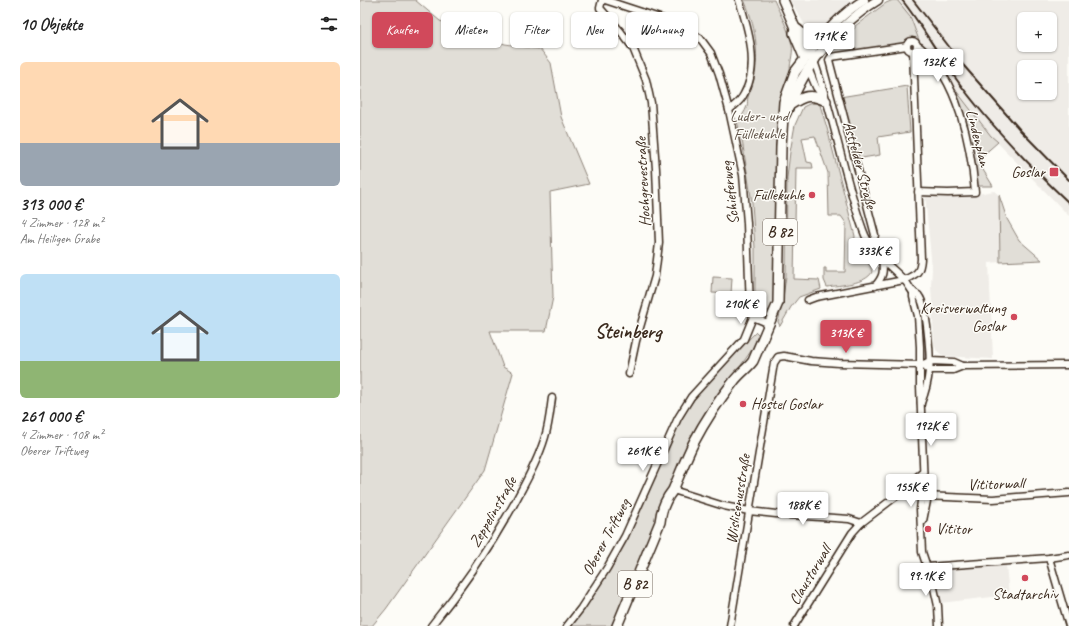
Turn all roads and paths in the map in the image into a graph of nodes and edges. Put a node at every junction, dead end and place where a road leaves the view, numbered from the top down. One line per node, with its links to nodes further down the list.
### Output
1 (602, 0): 28 (street, Hochgrevestraße)
2 (605, 0): 7 (street, Schieferweg)
3 (739, 0): 12 (street)
4 (783, 0): 9 (main road, Astfelder Straße)
5 (864, 0): 9 (main road)
6 (878, 0): 9 (main road)
7 (622, 3): 12 (street, Schieferweg)
8 (915, 49): 14 (street); 14 (street, Lindenplan); 15 (street, Lindenplan)
9 (809, 60): 10 (street, Astfelder Straße); 10 (street, Astfelder Straße); 11 (main road, B 82); 13 (main road, B 82)
10 (826, 101): 11 (main road); 15 (street, Astfelder Straße)
11 (790, 105): 13 (main road, B 82)
12 (729, 110): 21 (street, Schieferweg)
13 (784, 118): 22 (main road, B 82)
14 (918, 192): 17 (street)
15 (869, 243): 16 (street, Astfelder Straße)
16 (882, 260): 17 (street, Astfelder Straße); 18 (street)
17 (904, 280): 18 (street); 19 (street, Astfelder Straße)
18 (875, 286): 20 (street)
19 (912, 291): 23 (street, Astfelder Straße); 25 (street, Astfelder Straße)
20 (808, 300)
21 (753, 317): 22 (street); 43 (street, Oberer Triftweg)
22 (770, 324): 33 (main road, B 82)
23 (930, 362): 25 (street); 26 (street); 27 (street, Astfelder Straße)
24 (1069, 365): 26 (street)
25 (920, 366): 27 (street); 30 (street, Astfelder Straße); 37 (street, Wislicenusstraße)
26 (963, 366): 27 (street)
27 (929, 370): 30 (street, Astfelder Straße)
28 (629, 374)
29 (552, 398): 42 (street, Zeppelinstraße)
30 (921, 404): 31 (street, Astfelder Straße)
31 (923, 472): 32 (street, Astfelder Straße); 34 (street, Claustorwall)
32 (924, 487): 34 (street, Claustorwall); 36 (street, Astfelder Straße)
33 (673, 490): 37 (street); 44 (main road, B 82)
34 (903, 491): 38 (street, Claustorwall)
35 (1069, 493): 36 (street, Vititorwall)
36 (924, 496): 41 (street, Astfelder Straße)
37 (750, 511): 38 (street); 45 (street, Wislicenusstraße)
38 (861, 523): 46 (street, Claustorwall)
39 (1069, 555): 40 (street)
40 (1049, 558): 41 (street); 48 (street)
41 (926, 567): 47 (street, Astfelder Straße)
42 (431, 626)
43 (567, 626)
44 (617, 626)
45 (730, 626)
46 (794, 626)
47 (939, 626)
48 (1069, 626)

